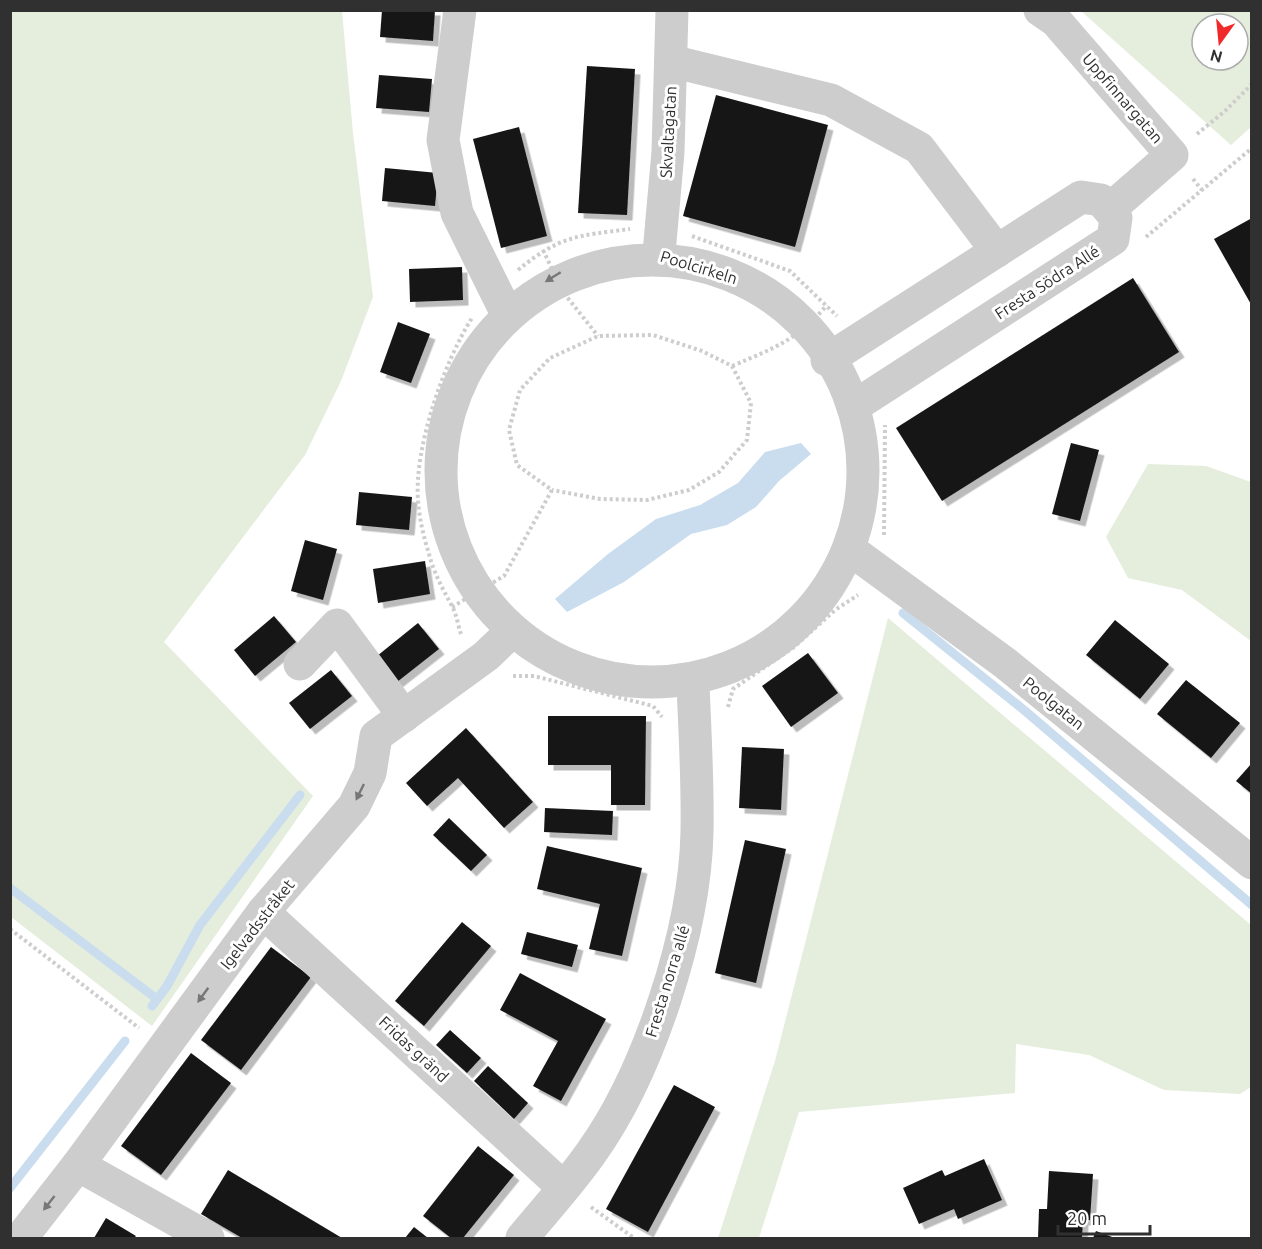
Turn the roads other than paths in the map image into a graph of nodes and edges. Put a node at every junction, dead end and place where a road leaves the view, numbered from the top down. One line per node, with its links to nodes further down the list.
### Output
1 (460, 10): 8 (street)
2 (672, 10): 4 (street, Skvaltagatan)
3 (1040, 10): 5 (street, Uppfinnargatan)
4 (671, 62): 6 (street, Skvaltagatan); 7 (street)
5 (1110, 209): 7 (street); 10 (street, Fresta Södra Allé)
6 (660, 239): 8 (street, Poolcirkeln, one-way to 8); 9 (street, Poolcirkeln)
7 (997, 251): 9 (street)
8 (501, 301): 12 (street, Poolcirkeln)
9 (827, 360): 10 (street, Poolcirkeln)
10 (853, 407): 11 (street, Poolcirkeln)
11 (864, 560): 14 (street, Poolcirkeln); 16 (street, Poolgatan)
12 (497, 645): 14 (street, Poolcirkeln); 15 (street, Igelvadsstråket)
13 (300, 664): 15 (street)
14 (693, 686): 19 (street, Fresta norra allé)
15 (404, 716): 17 (street, Igelvadsstråket, one-way to 17)
16 (1251, 863)
17 (263, 912): 18 (street, Igelvadsstråket, one-way to 18); 19 (street, Fridas gränd)
18 (78, 1165): 20 (street, Igelvadsstråket, one-way to 20); 21 (street)
19 (563, 1187): 22 (street, Fresta norra allé)
20 (21, 1239)
21 (208, 1239)
22 (522, 1239)

